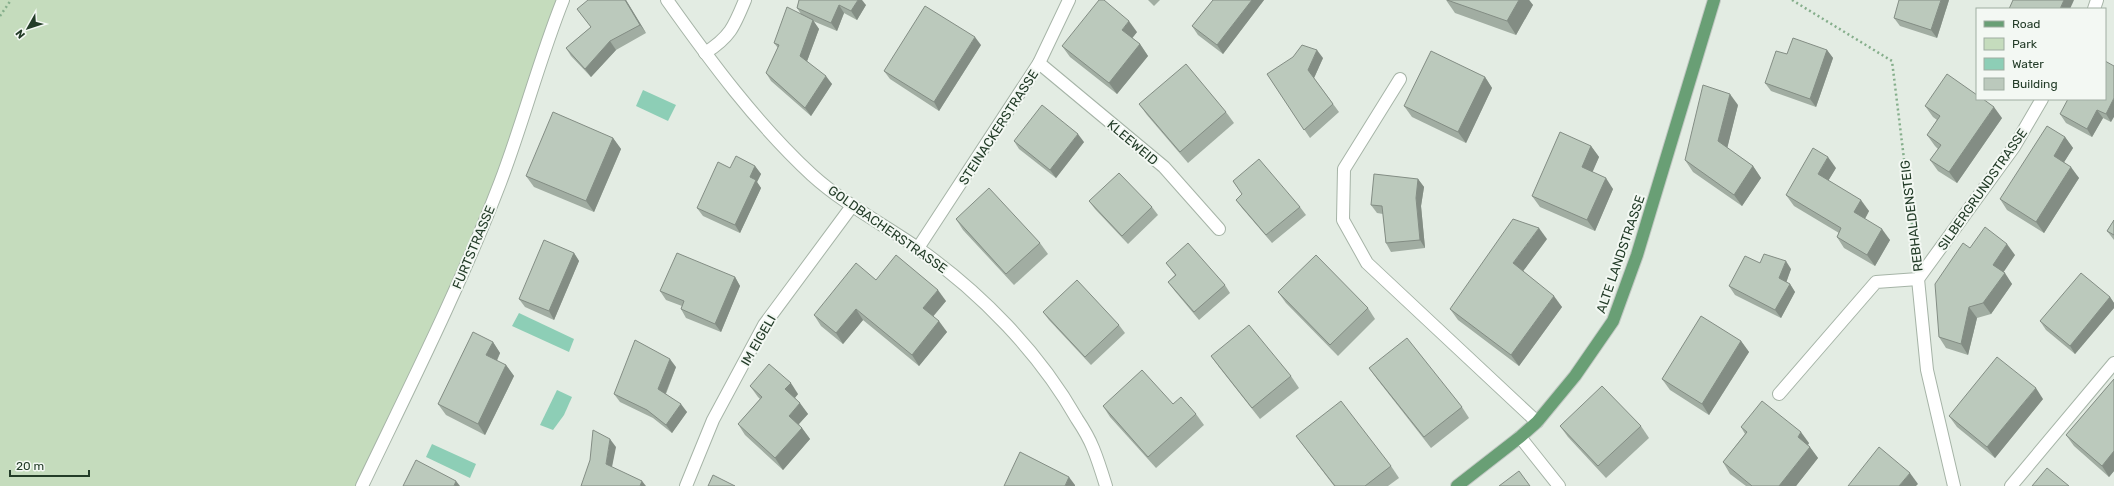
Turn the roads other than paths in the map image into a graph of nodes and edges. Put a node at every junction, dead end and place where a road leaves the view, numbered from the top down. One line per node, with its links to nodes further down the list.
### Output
1 (563, 0): 18 (street, FURTSTRASSE)
2 (667, 0): 6 (street, GOLDBACHERSTRASSE)
3 (745, 0): 6 (street)
4 (1069, 0): 7 (street, STEINACKERSTRASSE)
5 (1714, 0): 16 (main road, ALTE LANDSTRASSE)
6 (705, 52): 10 (street, GOLDBACHERSTRASSE)
7 (1039, 63): 11 (street, KLEEWEID); 12 (street, STEINACKERSTRASSE)
8 (1400, 79): 16 (street)
9 (2041, 100): 13 (street, SILBERGRUNDSTRASSE)
10 (852, 206): 12 (street, GOLDBACHERSTRASSE); 19 (street, IM EIGELI)
11 (1218, 229)
12 (918, 248): 20 (street, GOLDBACHERSTRASSE)
13 (1918, 279): 15 (street); 23 (street, REBHALDENSTEIG)
14 (2114, 363): 24 (street)
15 (1779, 394)
16 (1537, 422): 17 (main road, ALTE LANDSTRASSE)
17 (1520, 437): 21 (main road, ALTE LANDSTRASSE); 22 (street)
18 (362, 486)
19 (686, 486)
20 (1106, 486)
21 (1457, 486)
22 (1559, 486)
23 (1954, 486)
24 (2011, 486)

